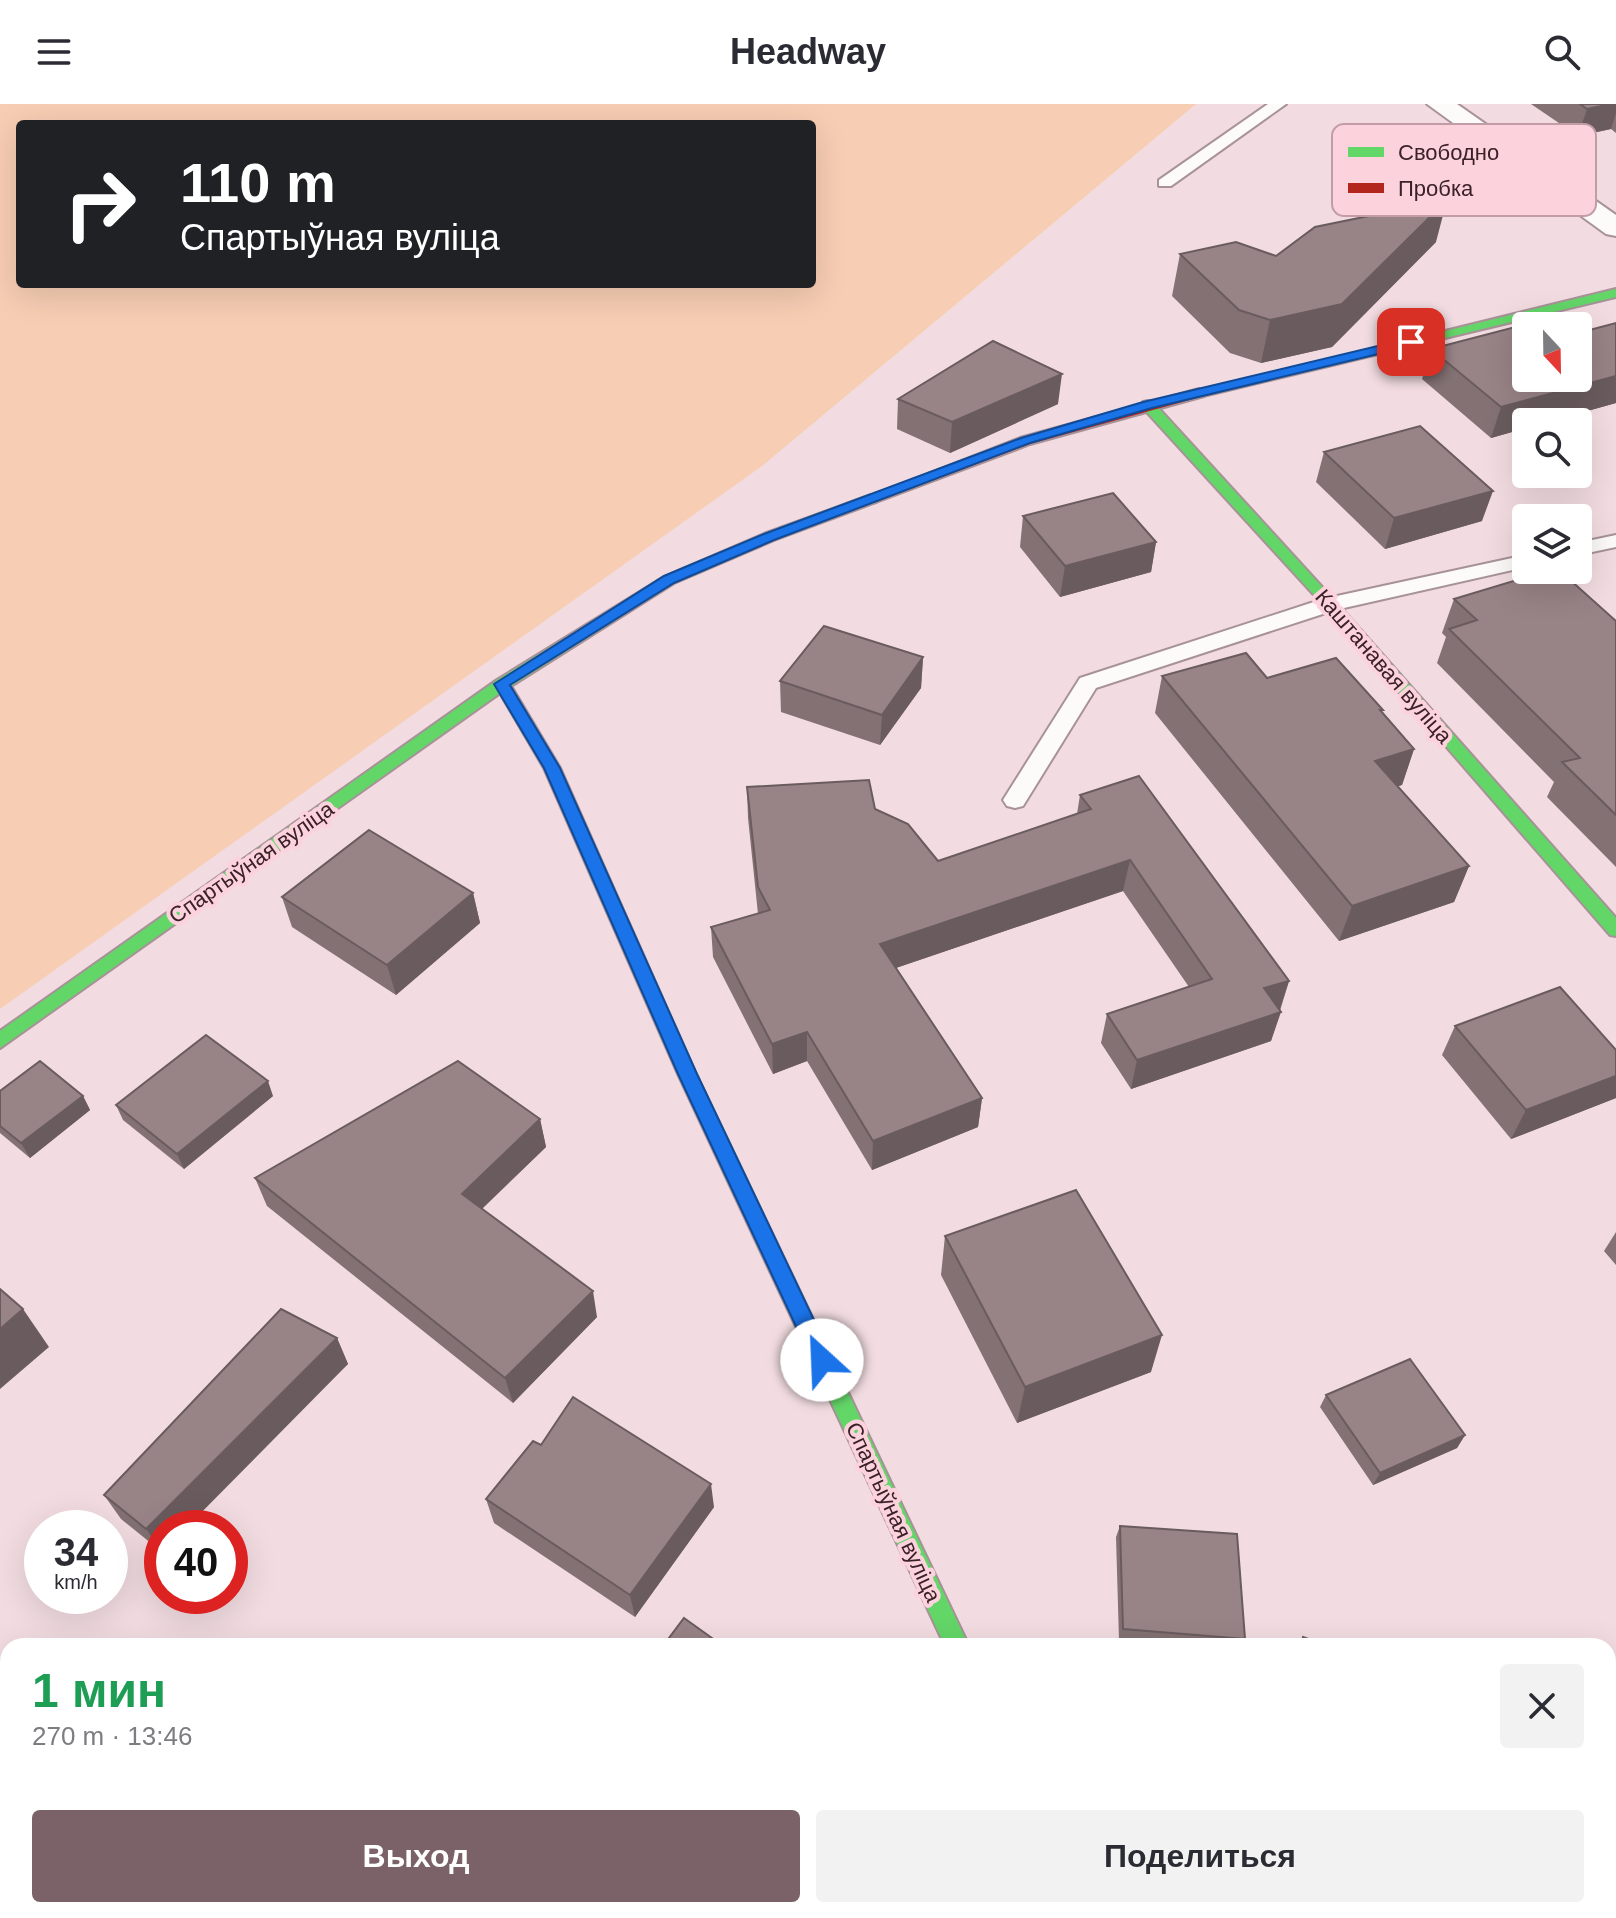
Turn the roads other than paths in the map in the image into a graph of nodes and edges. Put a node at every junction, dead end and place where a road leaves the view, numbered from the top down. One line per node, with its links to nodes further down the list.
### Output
1 (1278, 104): 4 (lane)
2 (1440, 104): 3 (street)
3 (1468, 124)
4 (1165, 183)
5 (1596, 214): 6 (street)
6 (1616, 228)
7 (1616, 293): 8 (street, Спартыўная вуліца)
8 (1148, 405): 12 (street, Каштанавая вуліца); 13 (street, Спартыўная вуліца)
9 (1616, 541): 10 (lane)
10 (1592, 546)
11 (1512, 564): 12 (lane)
12 (1330, 604): 14 (lane); 15 (street, Каштанавая вуліца)
13 (502, 684): 16 (street, Спартыўная вуліца); 17 (street, Спартыўная вуліца)
14 (1015, 800)
15 (1616, 930)
16 (0, 1041)
17 (953, 1638)

